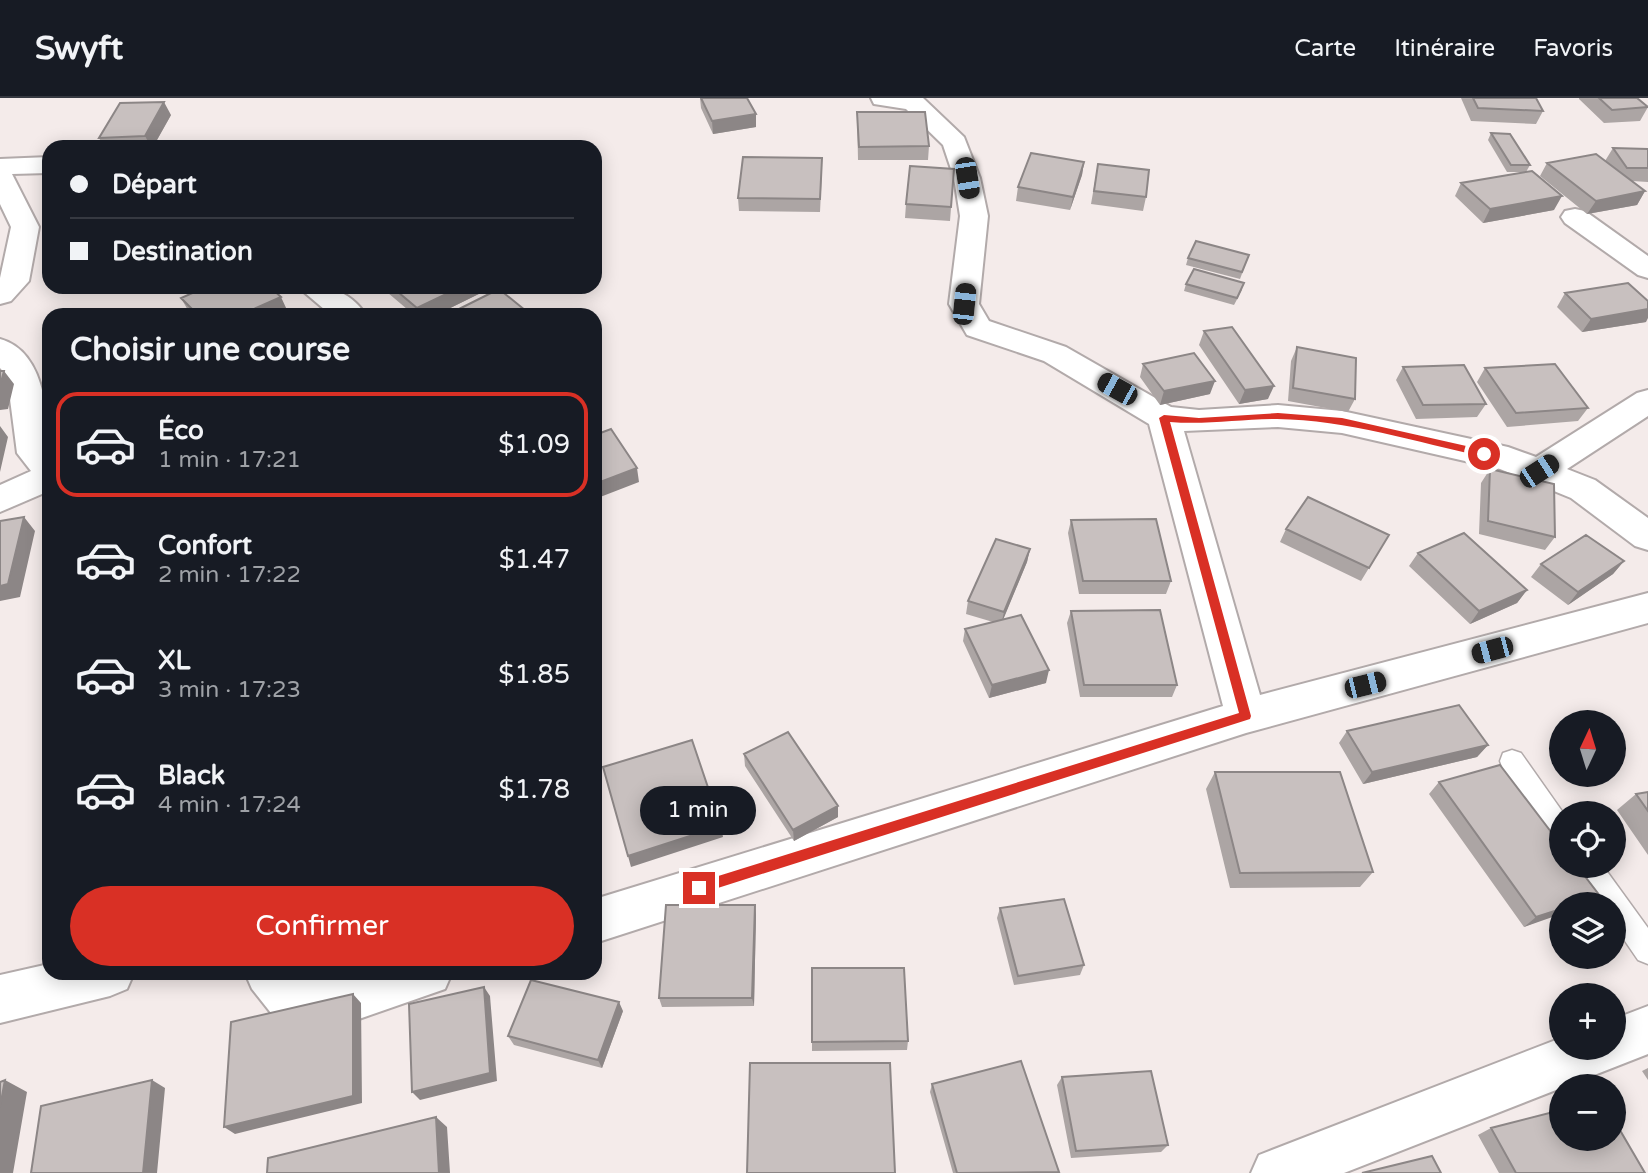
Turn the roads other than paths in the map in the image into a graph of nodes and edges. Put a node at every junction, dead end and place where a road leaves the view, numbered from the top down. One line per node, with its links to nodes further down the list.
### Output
1 (883, 99): 12 (street)
2 (42, 165): 3 (street)
3 (0, 167)
4 (0, 176): 8 (street)
5 (1576, 217): 6 (street)
6 (1648, 269)
7 (322, 294): 9 (street)
8 (0, 295)
9 (342, 308)
10 (0, 349): 13 (street)
11 (1648, 401): 14 (street)
12 (1164, 418): 14 (street); 19 (street)
13 (42, 462)
14 (1539, 471): 17 (street)
15 (42, 480): 16 (street)
16 (0, 499)
17 (1648, 537)
18 (1648, 608): 19 (street)
19 (1245, 716): 23 (street)
20 (1512, 761): 21 (lane)
21 (1549, 813)
22 (1596, 878): 24 (lane)
23 (602, 918)
24 (1648, 951)
25 (80, 980): 28 (street)
26 (275, 980): 27 (street)
27 (406, 980)
28 (0, 999)
29 (1648, 1030): 30 (street)
30 (1626, 1038)
31 (1569, 1060): 32 (street)
32 (1276, 1173)

